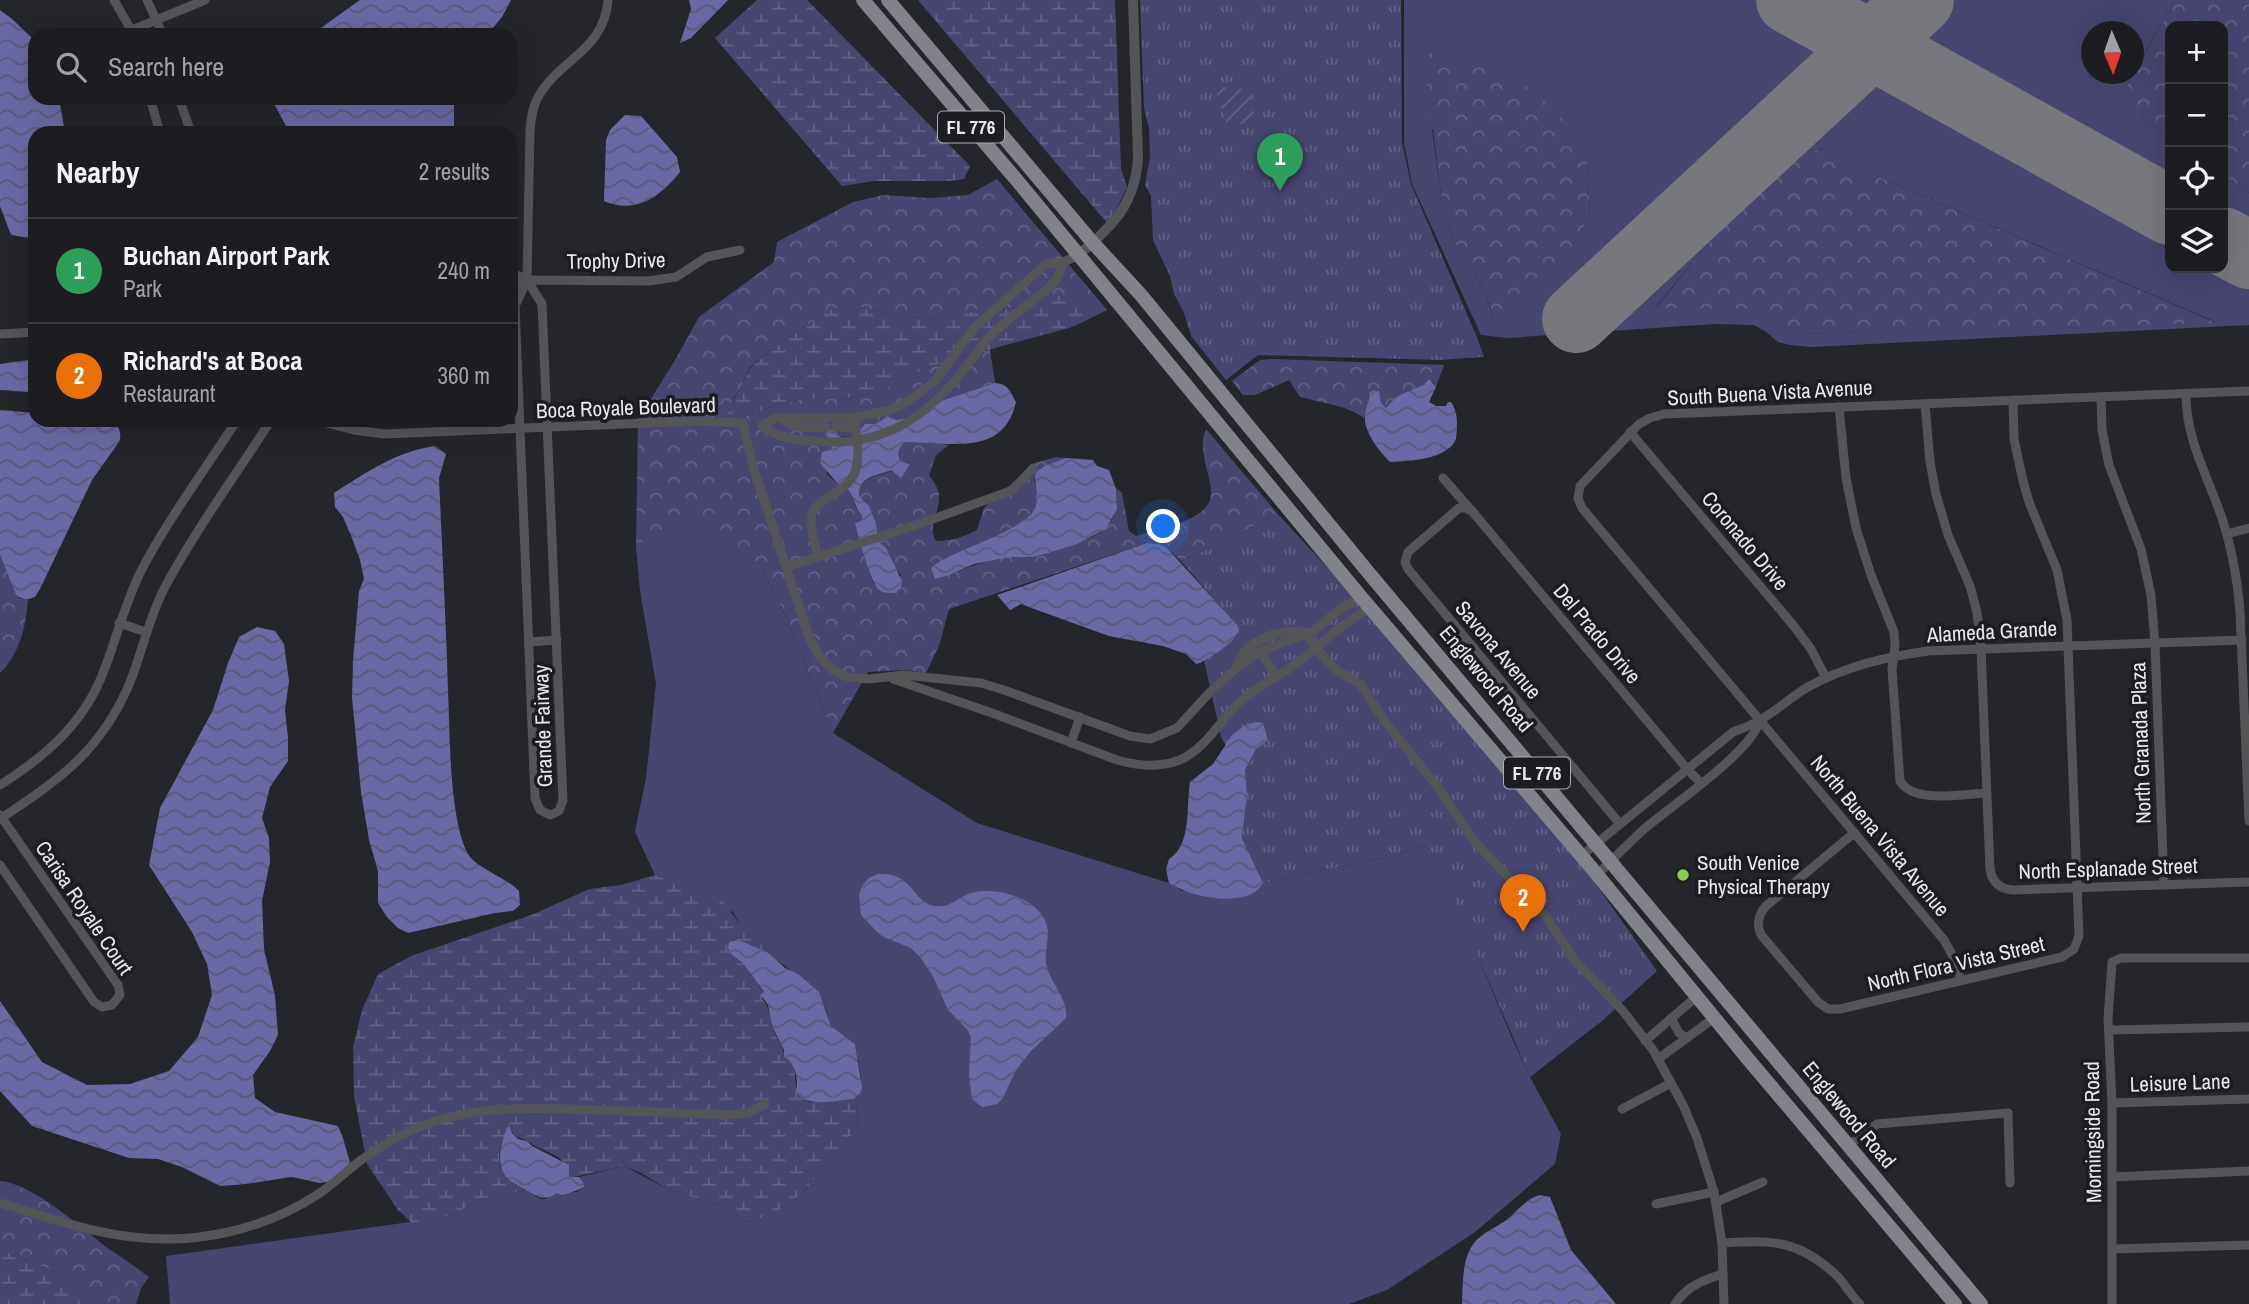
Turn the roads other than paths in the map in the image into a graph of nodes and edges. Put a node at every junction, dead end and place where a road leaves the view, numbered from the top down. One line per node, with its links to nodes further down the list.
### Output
1 (114, 0): 9 (street)
2 (147, 0): 8 (street)
3 (205, 0): 8 (street)
4 (608, 0): 21 (street)
5 (863, 0): 18 (main road, FL 776)
6 (888, 0): 16 (main road, FL 776)
7 (1133, 0): 16 (street)
8 (157, 20): 10 (street); 11 (street)
9 (130, 28)
10 (142, 28)
11 (160, 28)
12 (152, 105): 14 (street)
13 (182, 105): 15 (street)
14 (158, 126)
15 (189, 126)
16 (1093, 243): 18 (street); 67 (main road, Englewood Road / FL 776)
17 (740, 250): 21 (street, Trophy Drive)
18 (1077, 256): 19 (street); 53 (main road, Englewood Road / FL 776)
19 (1063, 262): 34 (street); 45 (street)
20 (518, 276): 21 (street, Trophy Drive)
21 (527, 280): 22 (street, Trophy Drive); 23 (street, Grande Fairway); 40 (street, Grande Fairway)
22 (518, 283)
23 (518, 300)
24 (28, 332): 25 (street)
25 (0, 334)
26 (518, 380): 42 (street, Grande Fairway)
27 (2249, 391): 28 (street, South Buena Vista Avenue)
28 (2186, 394): 29 (street, South Buena Vista Avenue); 50 (street)
29 (2101, 397): 30 (street, South Buena Vista Avenue); 61 (street, North Granada Plaza)
30 (2013, 400): 31 (street, South Buena Vista Avenue); 62 (street, North Flora Vista Street)
31 (1925, 404): 32 (street, South Buena Vista Avenue); 64 (street, North Esplanade Street)
32 (1839, 407): 43 (street, South Buena Vista Avenue); 66 (street)
33 (782, 418): 34 (street); 36 (street); 41 (street)
34 (855, 422): 41 (street); 45 (street)
35 (743, 423): 36 (street); 40 (street, Boca Royale Boulevard); 52 (street, Boca Royale Boulevard)
36 (762, 425): 44 (street)
37 (232, 427): 55 (street)
38 (267, 427): 56 (street)
39 (343, 427): 42 (street, Boca Royale Boulevard)
40 (548, 428): 42 (street, Boca Royale Boulevard); 58 (street, Grande Fairway)
41 (802, 428): 44 (street)
42 (520, 429): 60 (street, Grande Fairway)
43 (1630, 432): 71 (street, Coronado Drive); 73 (street, South Buena Vista Avenue)
44 (803, 440): 45 (street)
45 (856, 441): 51 (street)
46 (1033, 468): 51 (street)
47 (1443, 478): 48 (street, Del Prado Drive)
48 (1468, 509): 75 (street, Del Prado Drive); 82 (street, Savona Avenue)
49 (2249, 528): 50 (street)
50 (2227, 534): 54 (street)
51 (818, 556): 52 (street)
52 (786, 566): 69 (street, Boca Royale Boulevard)
53 (1366, 602): 57 (street, Boca Royale Boulevard); 63 (street, Boca Royale Boulevard); 67 (main road); 85 (main road, Englewood Road / FL 776)
54 (2245, 611): 59 (street)
55 (119, 623): 56 (street); 77 (street)
56 (146, 632): 80 (street)
57 (1308, 633): 63 (street); 65 (street, Boca Royale Boulevard); 68 (street)
58 (557, 640): 60 (street); 60 (street, Grande Fairway)
59 (2242, 640): 61 (street, Alameda Grande); 79 (street)
60 (529, 642)
61 (2155, 643): 62 (street, Alameda Grande); 90 (street, North Granada Plaza)
62 (2068, 646): 64 (street, Alameda Grande); 91 (street, North Flora Vista Street)
63 (1316, 647): 70 (street, Boca Royale Boulevard); 100 (street)
64 (1982, 649): 66 (street, Alameda Grande); 78 (street, North Esplanade Street)
65 (1260, 651): 68 (street, Boca Royale Boulevard); 70 (street)
66 (1893, 656): 71 (street, Alameda Grande); 78 (street)
67 (1448, 667): 84 (main road, Englewood Road / FL 776)
68 (1237, 668): 72 (street, Boca Royale Boulevard)
69 (888, 677): 72 (street, Boca Royale Boulevard); 74 (street, Boca Royale Boulevard)
70 (1276, 677): 74 (street, Boca Royale Boulevard)
71 (1826, 678): 73 (street, Alameda Grande)
72 (1080, 717): 74 (street)
73 (1760, 721): 75 (street); 76 (street); 83 (street, North Buena Vista Avenue)
74 (1071, 743)
75 (1688, 770): 76 (street, Del Prado Drive); 82 (street)
76 (1701, 783): 86 (street)
77 (0, 785)
78 (1986, 793): 91 (street, North Esplanade Street)
79 (2248, 794): 81 (street)
80 (1, 817): 87 (street, Carisa Royale Court)
81 (2249, 821)
82 (1620, 824): 84 (street)
83 (1854, 833): 93 (street, North Buena Vista Avenue); 93 (street, North Flora Vista Street)
84 (1595, 843): 85 (street); 86 (main road, Englewood Road / FL 776)
85 (1581, 856): 88 (main road, Englewood Road / FL 776)
86 (1611, 862): 88 (street); 94 (main road, Englewood Road / FL 776)
87 (0, 865)
88 (1597, 875): 95 (main road, Englewood Road / FL 776)
89 (2249, 881): 90 (street, North Esplanade Street)
90 (2164, 885): 91 (street, North Esplanade Street)
91 (2078, 888): 93 (street, North Flora Vista Street)
92 (2249, 958): 98 (street, Morningside Road)
93 (1961, 980)
94 (1720, 993): 95 (main road); 107 (main road, Englewood Road / FL 776)
95 (1705, 1007): 96 (street); 99 (street); 123 (main road, Englewood Road / FL 776)
96 (1671, 1018): 99 (street); 100 (street)
97 (2249, 1027): 98 (street)
98 (2109, 1030): 104 (street, Morningside Road)
99 (1686, 1038): 101 (street)
100 (1645, 1041): 101 (street)
101 (1658, 1059): 102 (street)
102 (1671, 1083): 106 (street); 112 (street)
103 (2249, 1098): 104 (street, Leisure Lane)
104 (2112, 1103): 109 (street, Morningside Road)
105 (765, 1104): 114 (street)
106 (1622, 1109)
107 (1848, 1146): 111 (street); 124 (main road, Englewood Road / FL 776)
108 (2249, 1171): 109 (street)
109 (2112, 1177): 118 (street, Morningside Road)
110 (1763, 1182): 113 (street)
111 (2010, 1184)
112 (1714, 1192): 113 (street); 115 (street)
113 (1716, 1202): 116 (street)
114 (0, 1203)
115 (1657, 1205)
116 (1722, 1243): 119 (street); 122 (street)
117 (2249, 1245): 118 (street)
118 (2112, 1249): 125 (street, Morningside Road)
119 (1723, 1275): 120 (street); 121 (street)
120 (1675, 1304)
121 (1724, 1304)
122 (1860, 1304)
123 (1955, 1304)
124 (1981, 1304)
125 (2112, 1304)

